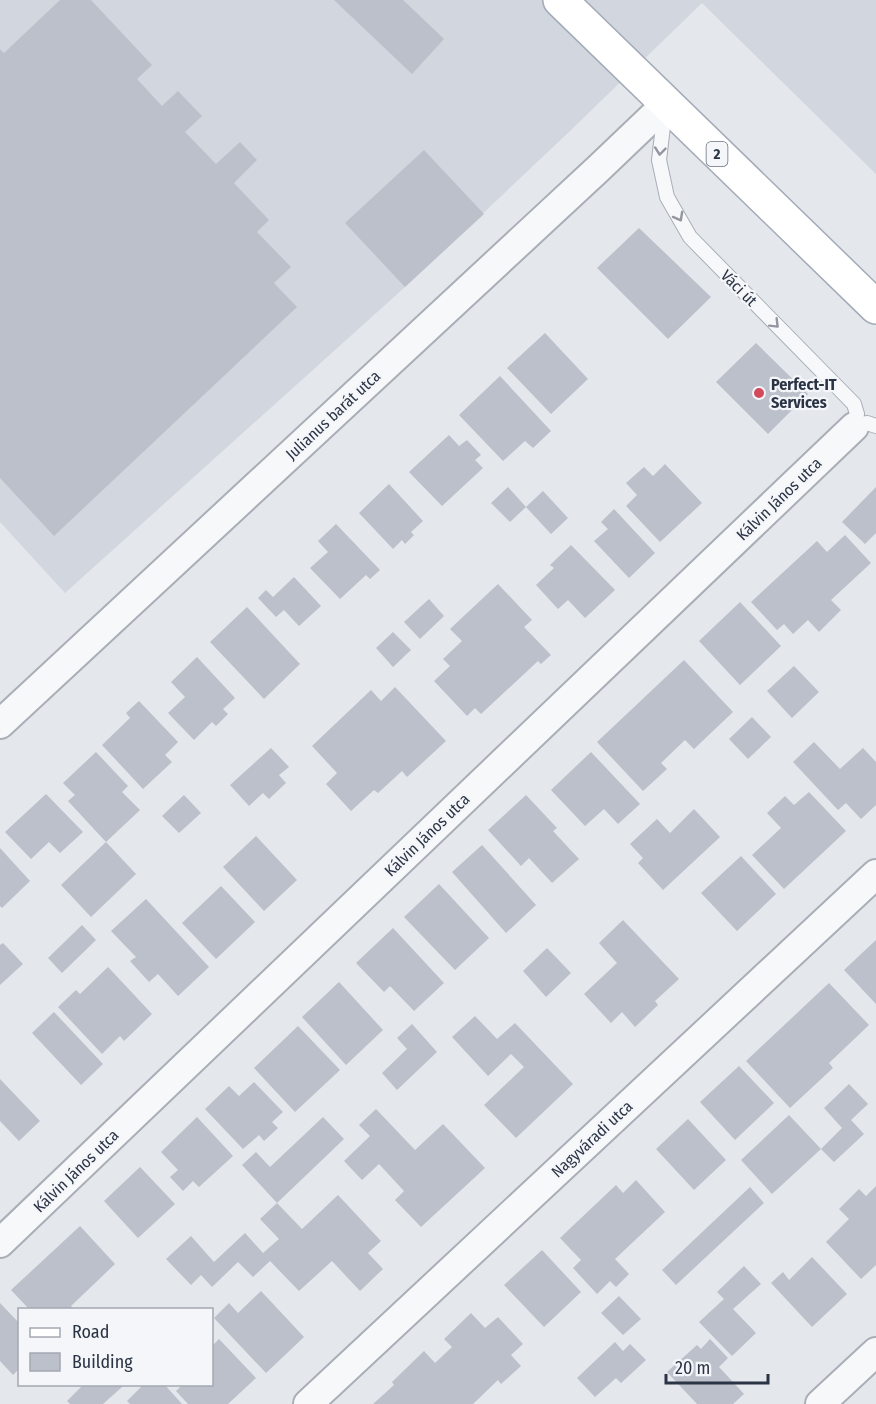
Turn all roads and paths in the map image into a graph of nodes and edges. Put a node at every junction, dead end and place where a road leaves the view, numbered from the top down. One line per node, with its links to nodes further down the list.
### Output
1 (560, 0): 2 (main road, 2)
2 (666, 104): 3 (main road, 2); 4 (lane, Váci út, one-way to 4); 5 (street, Julianus barát utca)
3 (876, 307)
4 (865, 427): 7 (street, Kálvin János utca)
5 (0, 724)
6 (876, 874): 9 (street, Nagyváradi utca)
7 (0, 1243)
8 (876, 1352): 10 (street)
9 (308, 1404)
10 (820, 1404)

